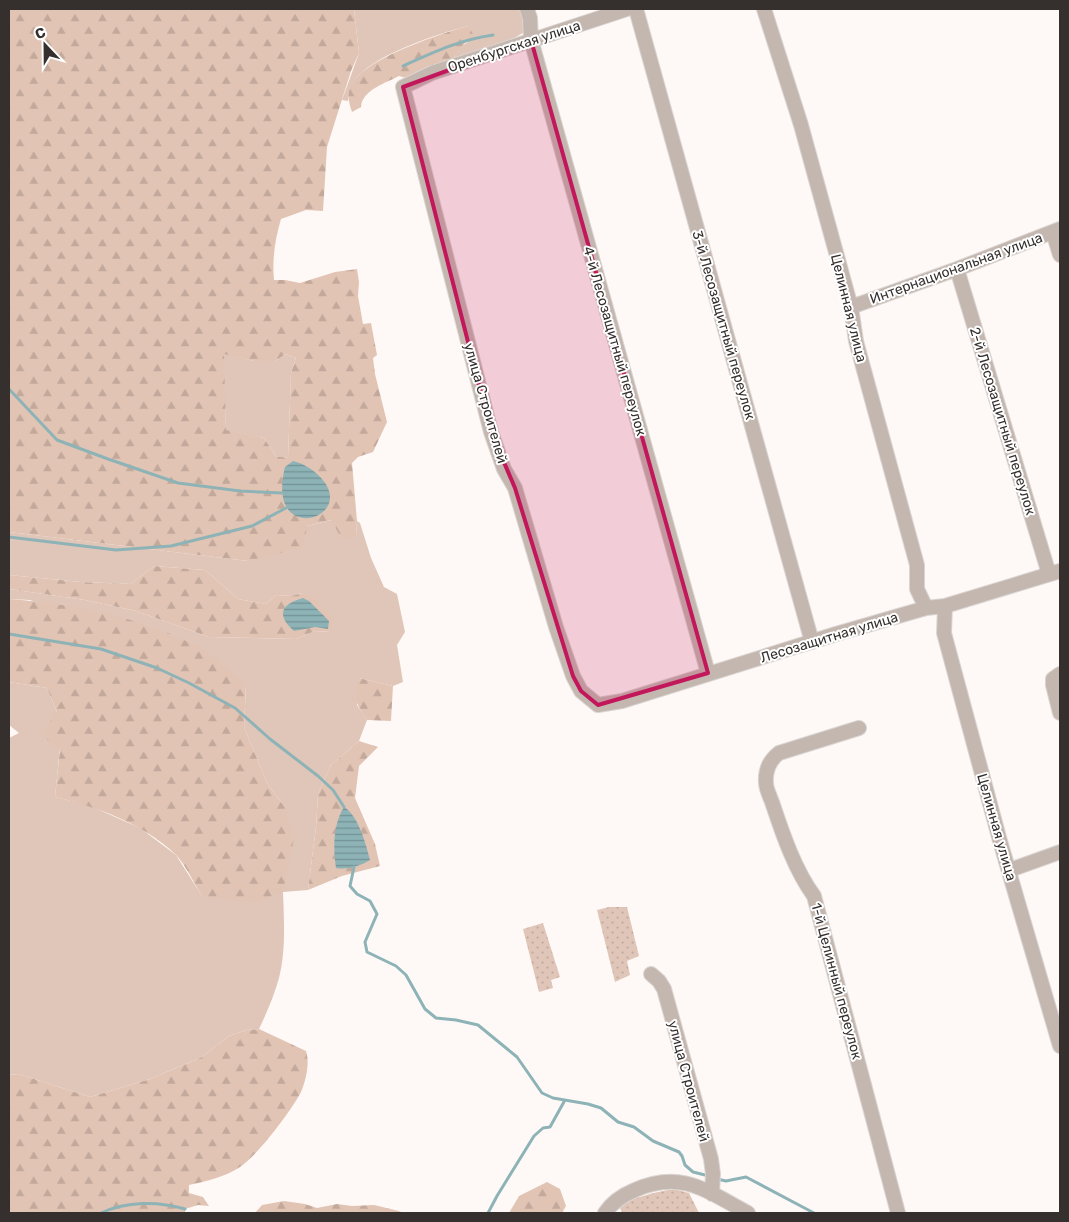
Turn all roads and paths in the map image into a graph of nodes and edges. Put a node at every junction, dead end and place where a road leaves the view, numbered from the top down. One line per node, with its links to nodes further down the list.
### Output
1 (527, 9): 5 (street, 4-й Лесозащитный переулок)
2 (627, 9): 5 (street, Оренбургская улица)
3 (636, 9): 14 (street, 3-й Лесозащитный переулок)
4 (764, 9): 10 (street, Целинная улица)
5 (531, 40): 6 (street, Оренбургская улица); 15 (street, 4-й Лесозащитный переулок)
6 (403, 87): 17 (street, улица Строителей)
7 (1057, 230): 8 (street); 9 (street, Интернациональная улица)
8 (1060, 255)
9 (957, 269): 10 (street, Интернациональная улица); 11 (street, 2-й Лесозащитный переулок)
10 (851, 307): 13 (street, Целинная улица)
11 (1055, 572): 12 (street, Лесозащитная улица)
12 (945, 606): 13 (street, Лесозащитная улица); 21 (street, Целинная улица)
13 (926, 608): 14 (street, Лесозащитная улица)
14 (812, 642): 15 (street, Лесозащитная улица)
15 (708, 674): 17 (street, Лесозащитная улица)
16 (1060, 674): 18 (street)
17 (598, 705)
18 (1060, 713)
19 (859, 728): 27 (street, 1-й Целинный переулок)
20 (1060, 852): 21 (street)
21 (1010, 870): 23 (street, Целинная улица)
22 (650, 974): 24 (street, улица Строителей)
23 (1060, 1046)
24 (712, 1194): 25 (street); 26 (street)
25 (605, 1213)
26 (748, 1213)
27 (898, 1213)

